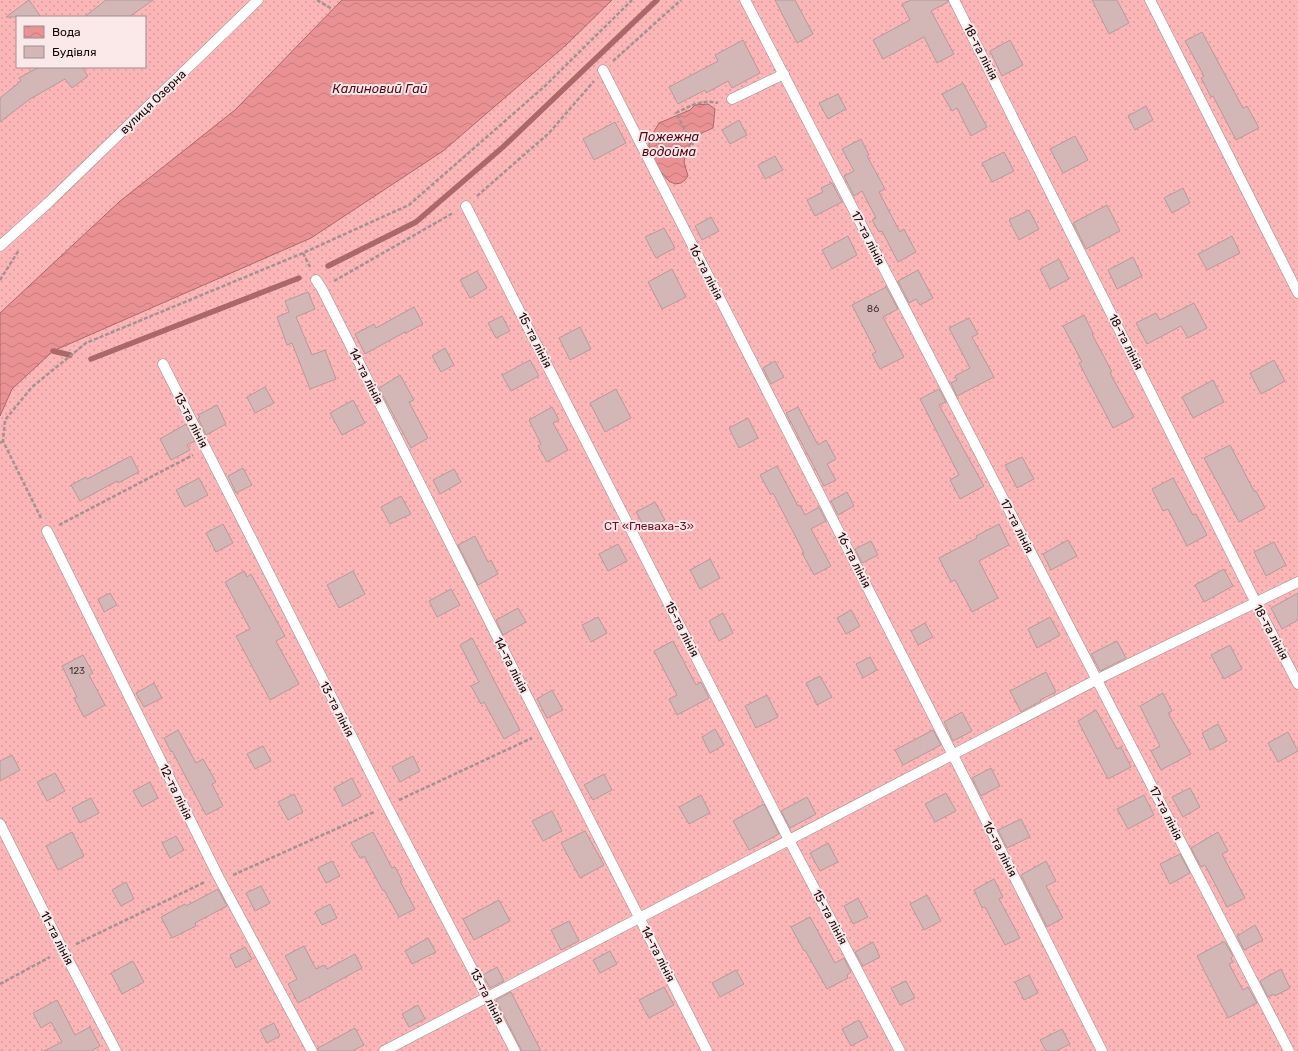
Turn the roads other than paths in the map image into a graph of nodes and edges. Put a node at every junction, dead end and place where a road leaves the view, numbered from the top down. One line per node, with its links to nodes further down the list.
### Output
1 (258, 0): 9 (lane, вулиця Озерна)
2 (745, 0): 6 (lane, 17-та лінія)
3 (954, 0): 15 (lane, 18-та лінія)
4 (1150, 0): 11 (lane)
5 (603, 70): 18 (lane, 16-та лінія)
6 (784, 74): 7 (lane); 16 (lane, 17-та лінія)
7 (732, 100)
8 (466, 206): 20 (lane, 15-та лінія)
9 (0, 246)
10 (316, 280): 21 (lane, 14-та лінія)
11 (1298, 293)
12 (163, 364): 22 (lane, 13-та лінія)
13 (48, 531): 24 (lane, 12-та лінія)
14 (1298, 582): 15 (lane)
15 (1256, 603): 16 (lane); 17 (lane, 18-та лінія)
16 (1096, 680): 18 (lane); 30 (lane, 17-та лінія)
17 (1298, 684)
18 (953, 755): 20 (lane); 29 (lane, 16-та лінія)
19 (0, 824): 23 (lane, 11-та лінія)
20 (790, 840): 21 (lane); 28 (lane, 15-та лінія)
21 (640, 918): 22 (lane); 27 (lane, 14-та лінія)
22 (488, 997): 25 (lane); 26 (lane, 13-та лінія)
23 (116, 1051)
24 (312, 1051)
25 (384, 1051)
26 (515, 1051)
27 (707, 1051)
28 (900, 1051)
29 (1102, 1051)
30 (1289, 1051)

